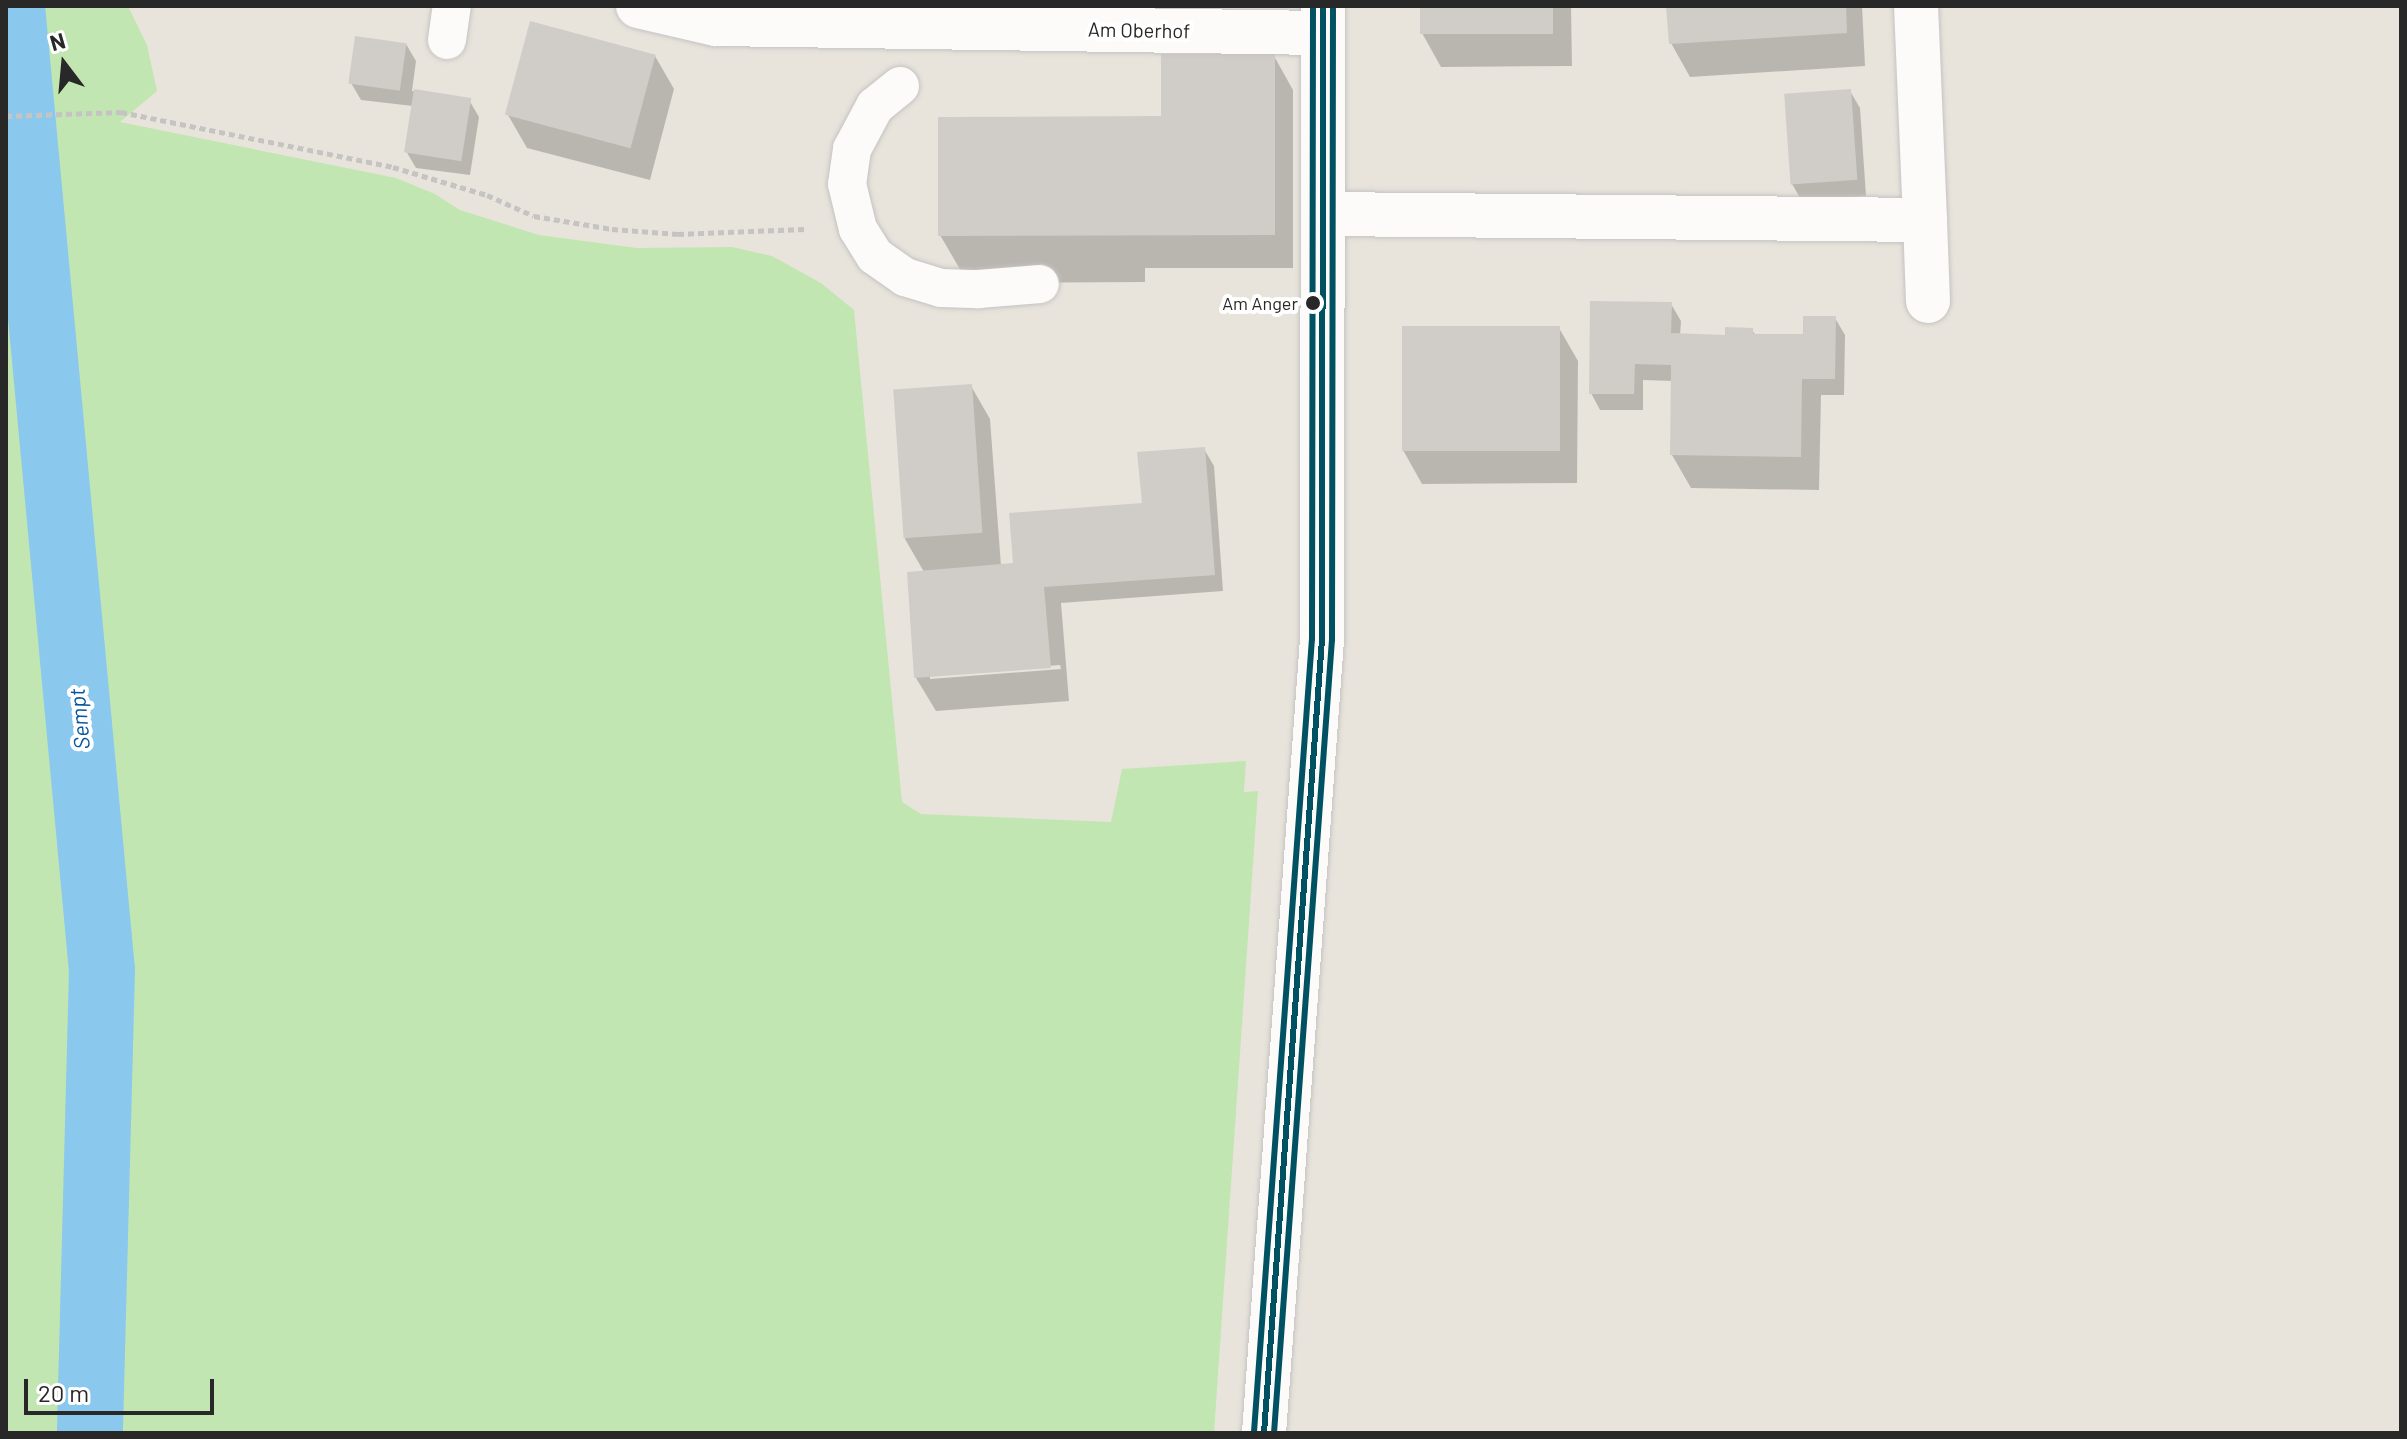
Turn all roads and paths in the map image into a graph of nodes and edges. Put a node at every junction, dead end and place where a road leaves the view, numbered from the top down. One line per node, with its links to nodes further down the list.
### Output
1 (638, 6): 3 (street, Am Oberhof)
2 (1916, 6): 8 (street)
3 (955, 17): 4 (street, Am Oberhof)
4 (1323, 19): 7 (street)
5 (900, 86): 9 (lane)
6 (6, 116): 9 (path)
7 (1324, 214): 8 (street); 12 (street)
8 (1925, 220): 11 (street)
9 (858, 229): 10 (lane)
10 (1040, 284)
11 (1928, 301)
12 (1264, 1433)

